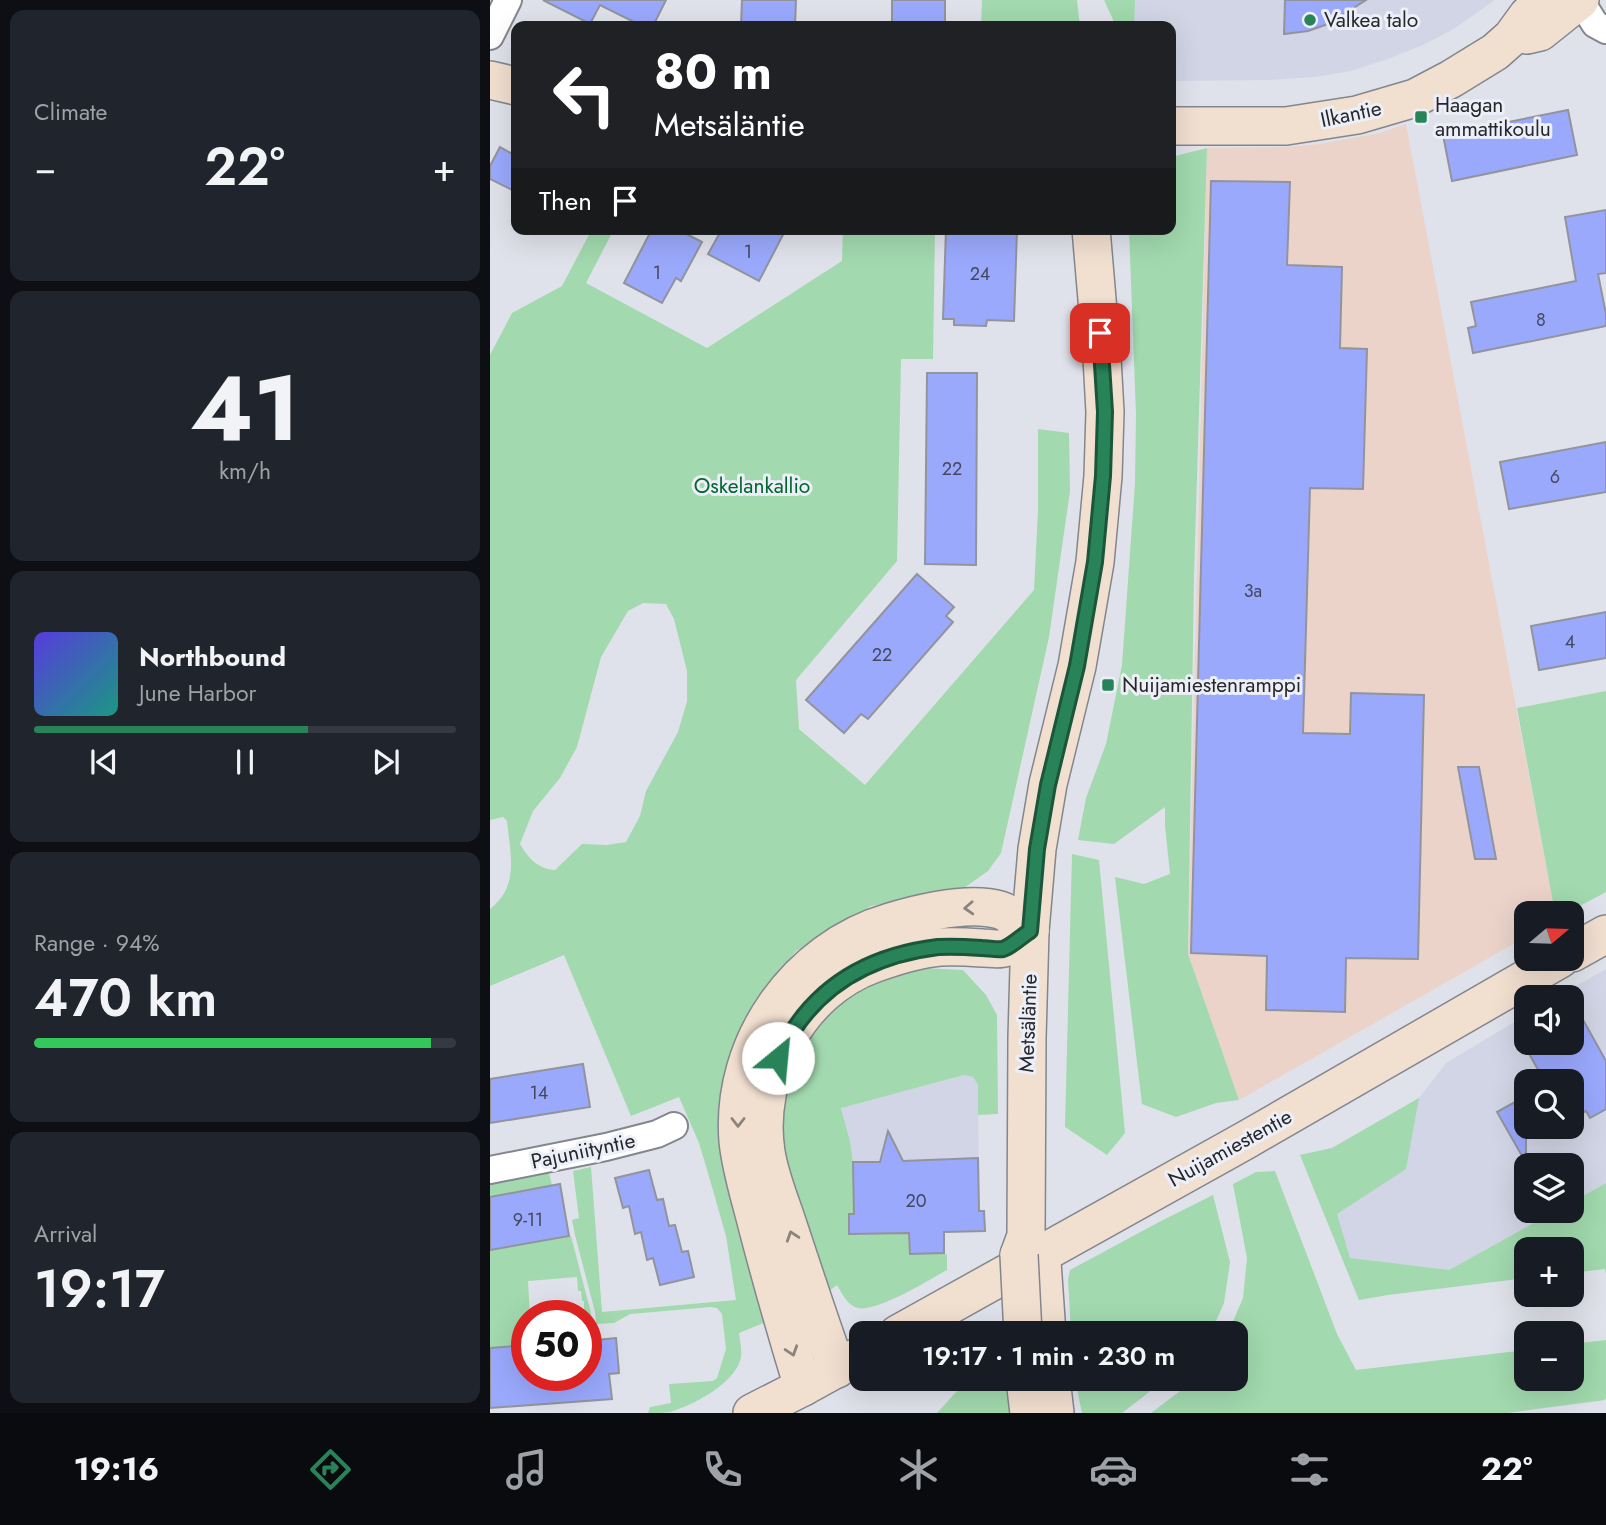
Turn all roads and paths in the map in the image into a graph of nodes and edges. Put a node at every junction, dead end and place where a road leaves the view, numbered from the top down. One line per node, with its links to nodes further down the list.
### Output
1 (508, 0): 5 (street)
2 (1545, 0): 6 (main road, Ilkantie)
3 (1580, 0): 4 (street); 6 (main road, Ilkantie)
4 (1606, 30)
5 (490, 36)
6 (1512, 37): 9 (main road, Ilkantie)
7 (490, 80): 8 (main road)
8 (511, 85)
9 (1176, 126)
10 (1092, 235): 11 (main road, Metsäläntie)
11 (1030, 931): 17 (main road, Metsäläntie); 21 (main road, one-way to 11); 22 (main road, one-way to 22)
12 (1606, 934): 13 (main road)
13 (1584, 946)
14 (1539, 971): 18 (main road, Nuijamiestentie)
15 (674, 1126): 16 (street, Pajuniityntie)
16 (490, 1170)
17 (1026, 1236): 19 (main road, Metsäläntie, bridge); 20 (main road, Metsäläntie)
18 (920, 1321)
19 (1023, 1321)
20 (1046, 1321)
21 (849, 1362): 22 (main road)
22 (803, 1387): 24 (main road)
23 (1036, 1391): 25 (main road)
24 (752, 1413)
25 (1055, 1413)

